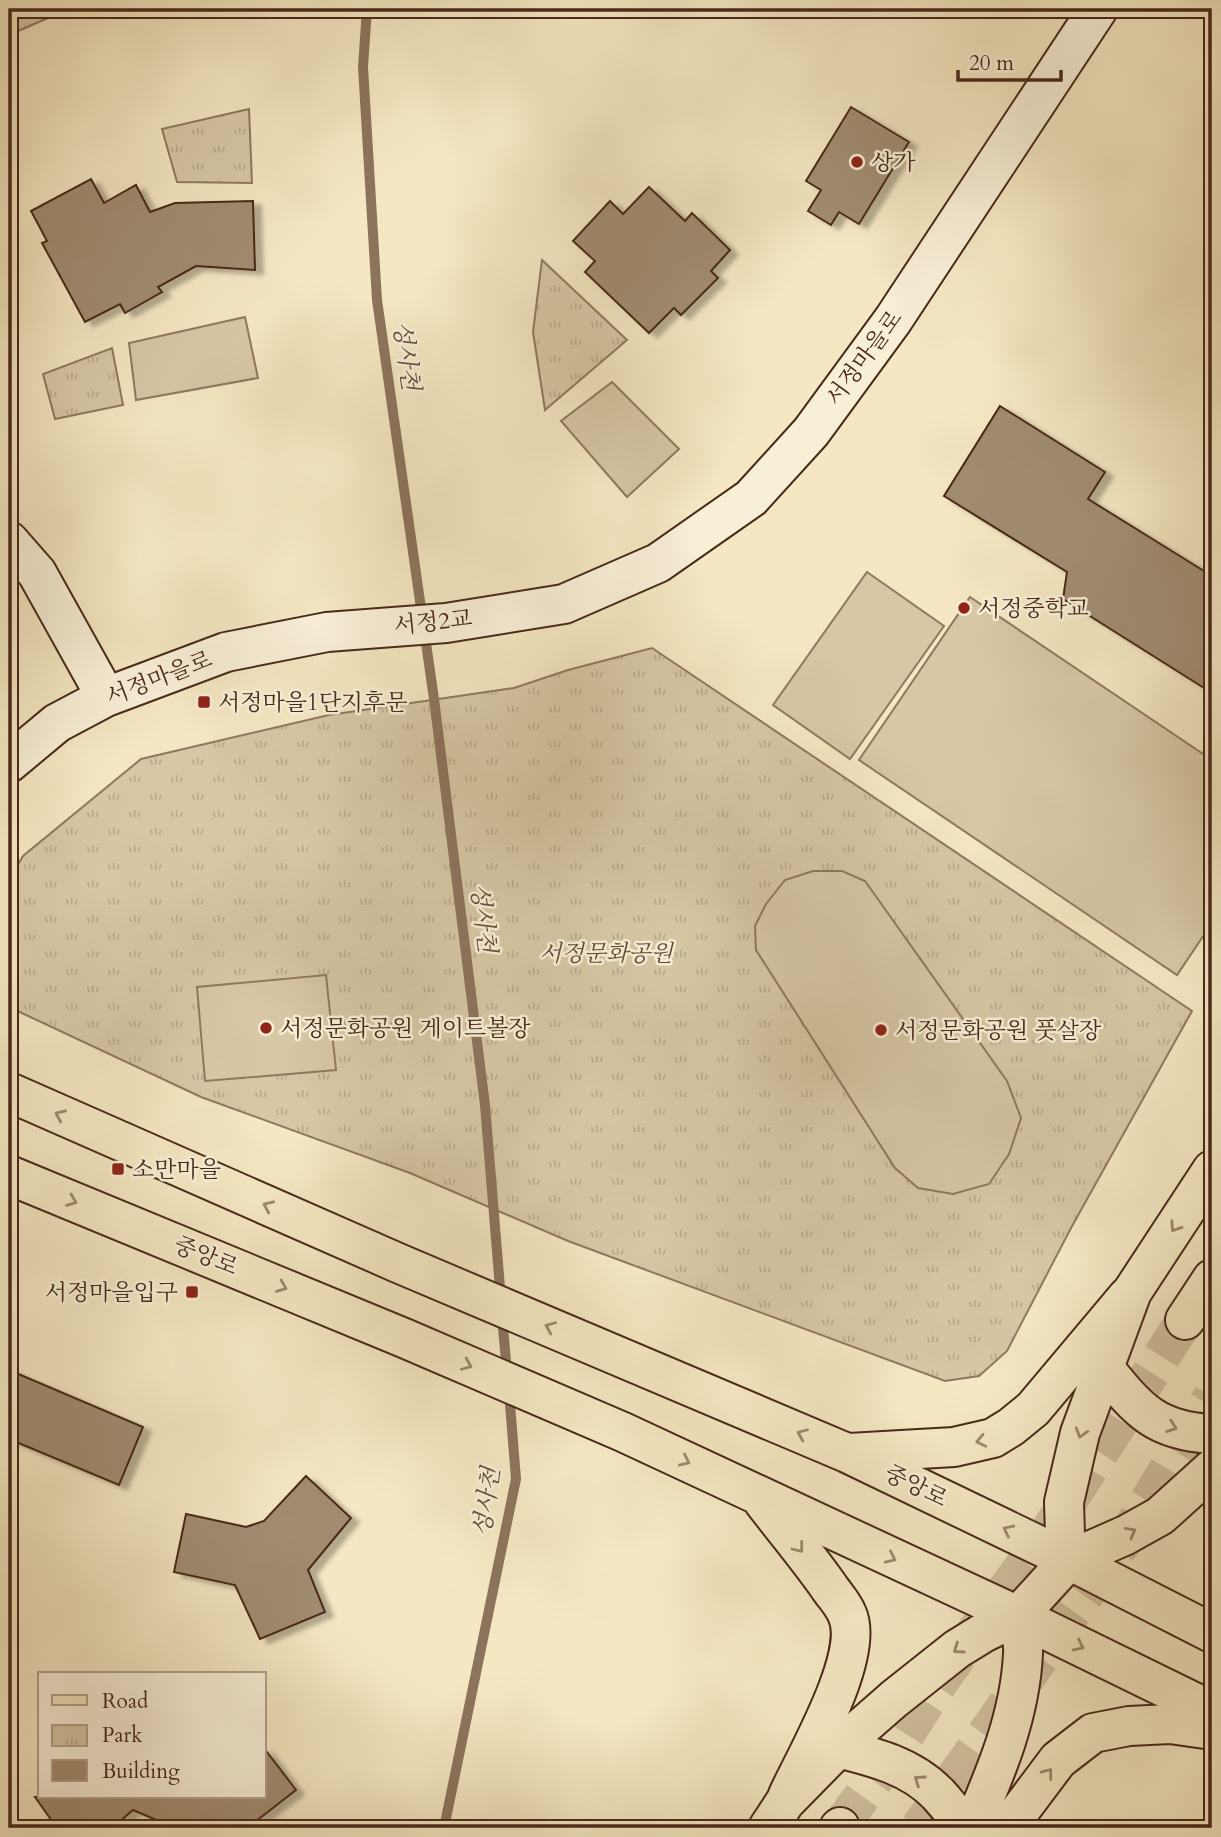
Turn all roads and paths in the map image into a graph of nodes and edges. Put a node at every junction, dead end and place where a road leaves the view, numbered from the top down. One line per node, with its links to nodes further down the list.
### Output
1 (1098, 9): 3 (main road, 서정마을로)
2 (9, 541): 5 (main road)
3 (539, 607): 4 (main road, 서정2교)
4 (327, 632): 5 (main road, 서정마을로)
5 (106, 697): 6 (main road, 서정마을로)
6 (9, 763)
7 (9, 1092): 15 (main road, 중앙로, one-way to 7)
8 (1212, 1170): 11 (main road, one-way to 11)
9 (9, 1175): 17 (main road, 중앙로, one-way to 17)
10 (1212, 1279): 12 (main road)
11 (1132, 1292): 13 (main road); 15 (main road, one-way to 15)
12 (1185, 1320)
13 (1105, 1369): 14 (main road, one-way to 14); 18 (main road, one-way to 18)
14 (1212, 1434)
15 (847, 1453): 18 (main road, 중앙로, one-way to 15)
16 (1212, 1469): 18 (main road, one-way to 16)
17 (757, 1494): 19 (main road, one-way to 19); 24 (main road, one-way to 24)
18 (1069, 1560): 19 (main road); 20 (main road, 중앙로)
19 (1018, 1616): 21 (main road, one-way to 21); 23 (main road, one-way to 23); 25 (main road)
20 (1212, 1633)
21 (1212, 1711)
22 (1212, 1730): 26 (main road, one-way to 22)
23 (838, 1748): 24 (main road); 25 (main road, one-way to 23)
24 (776, 1815)
25 (969, 1828)
26 (1007, 1828)

